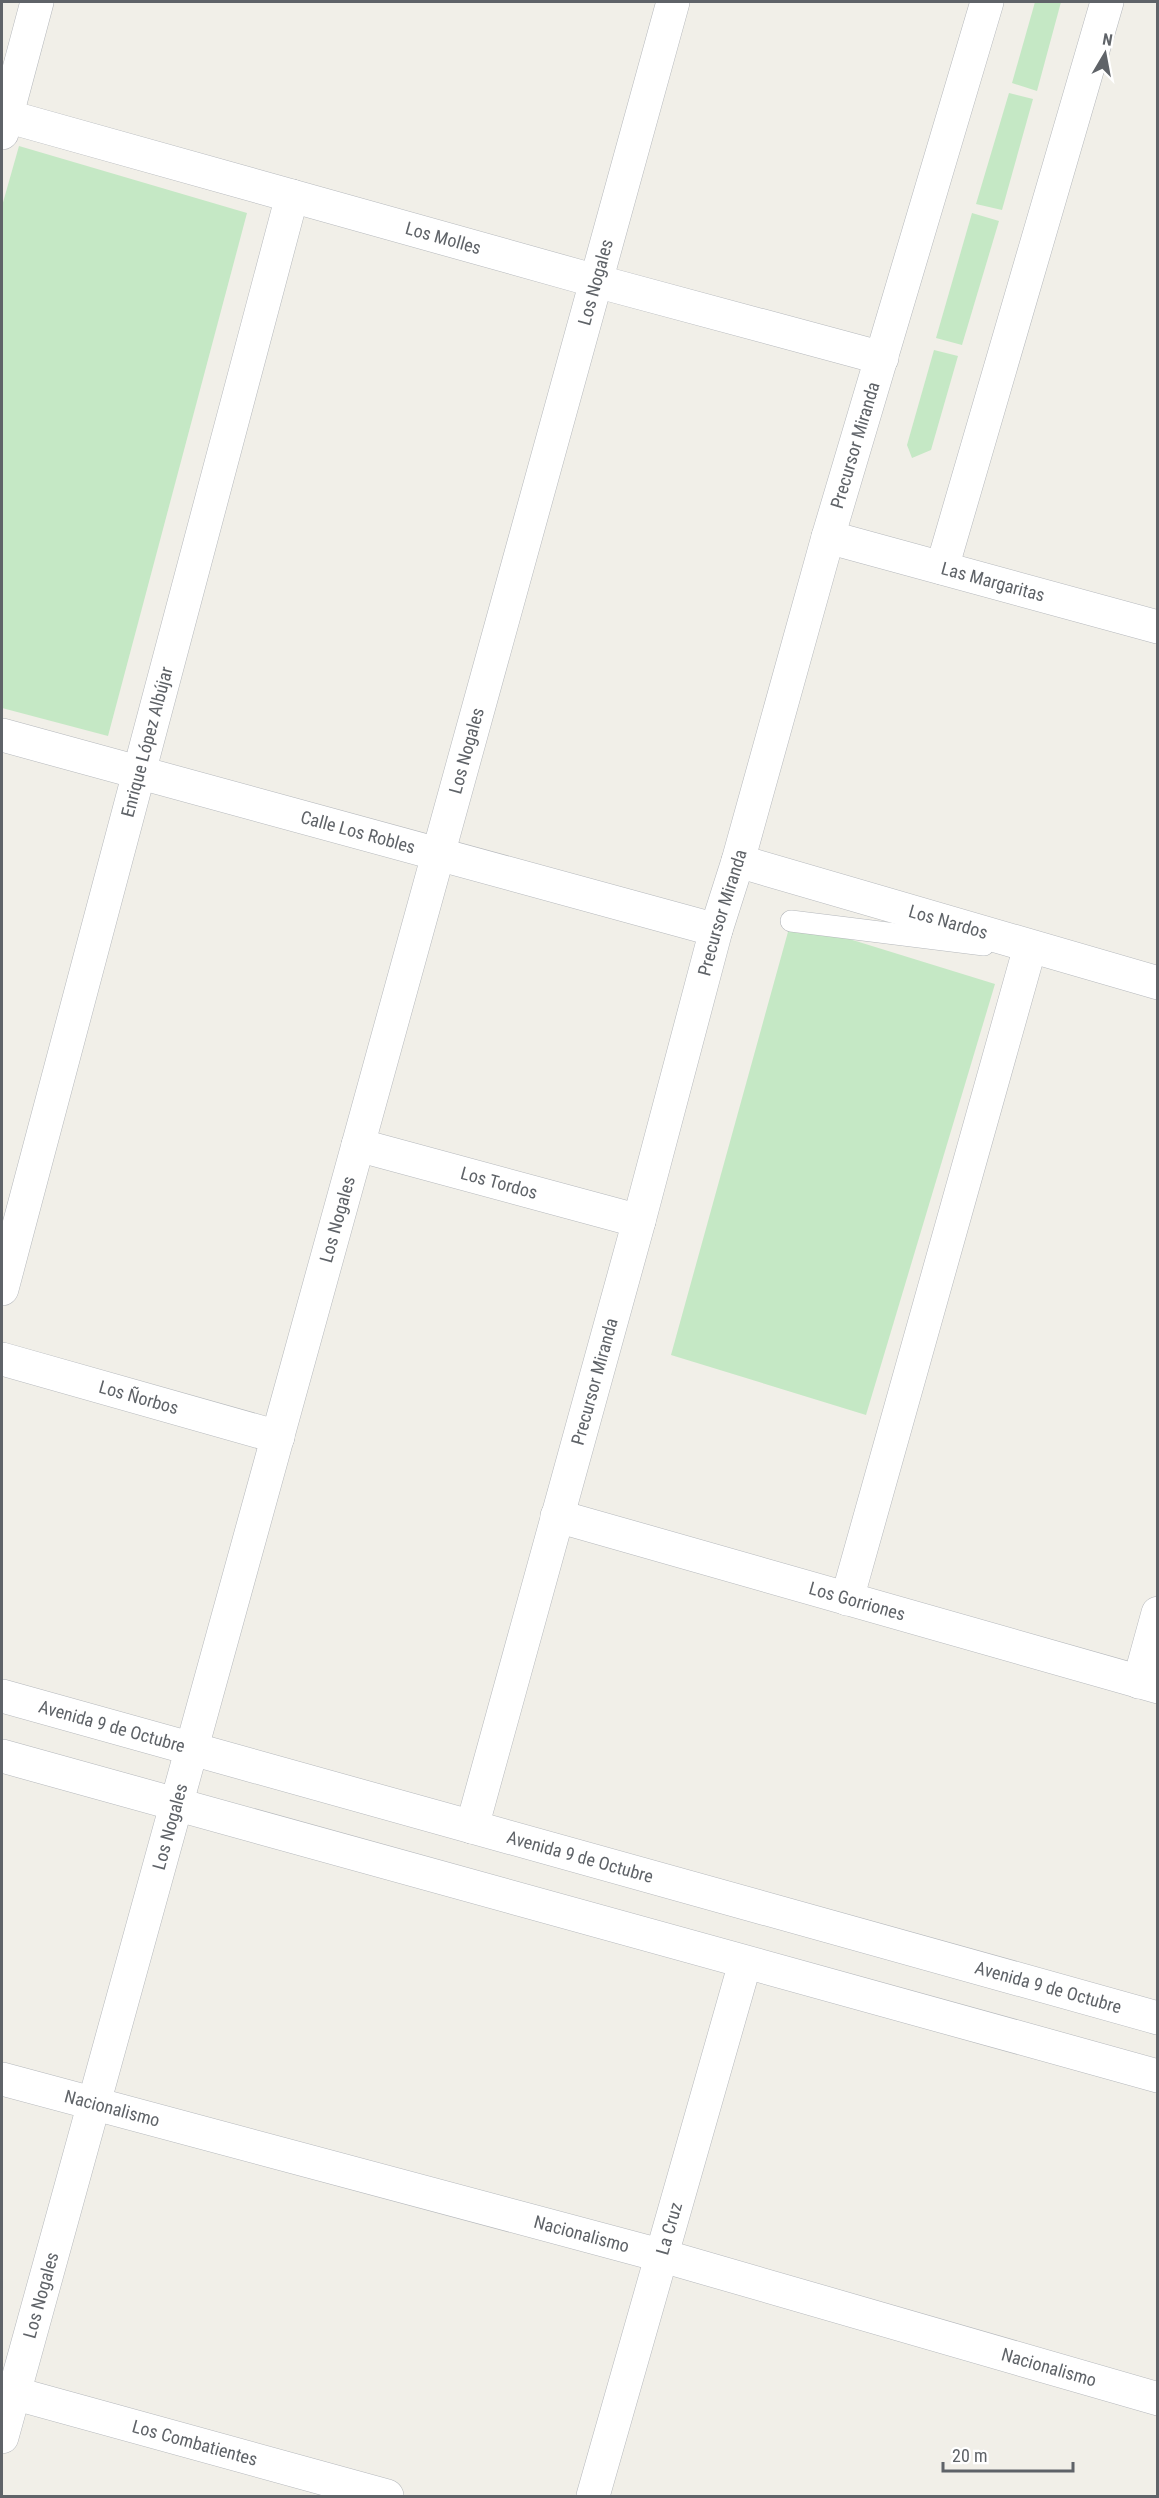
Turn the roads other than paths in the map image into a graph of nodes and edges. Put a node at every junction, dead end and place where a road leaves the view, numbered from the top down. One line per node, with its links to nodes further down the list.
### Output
1 (37, 2): 5 (street)
2 (673, 2): 7 (street, Los Nogales)
3 (987, 2): 8 (street, Precursor Miranda)
4 (1107, 2): 10 (street)
5 (4, 124): 6 (street, Los Molles)
6 (292, 196): 7 (street, Los Molles); 13 (street, Enrique López Albújar)
7 (596, 281): 8 (street, Los Molles); 14 (street, Los Nogales)
8 (882, 358): 9 (street, Precursor Miranda)
9 (828, 537): 10 (street, Las Margaritas); 15 (street, Precursor Miranda)
10 (942, 568): 11 (street, Las Margaritas)
11 (1158, 627)
12 (2, 735): 13 (street, Calle Los Robles)
13 (138, 772): 14 (street, Calle Los Robles); 23 (street, Enrique López Albújar)
14 (439, 854): 17 (street, Calle Los Robles); 21 (street, Los Nogales)
15 (738, 861): 17 (street, Precursor Miranda); 18 (street, Los Nardos)
16 (791, 921): 19 (lane)
17 (716, 930): 22 (street, Precursor Miranda)
18 (1030, 947): 20 (street, Los Nardos); 27 (street)
19 (1158, 967)
20 (1158, 982)
21 (358, 1145): 22 (street, Los Tordos); 25 (street, Los Nogales)
22 (639, 1221): 26 (street, Precursor Miranda)
23 (2, 1289)
24 (2, 1359): 25 (street, Los Ñorbos)
25 (278, 1437): 31 (street, Los Nogales)
26 (557, 1516): 27 (street, Los Gorriones); 34 (street, Precursor Miranda)
27 (847, 1599): 29 (street, Los Gorriones)
28 (1158, 1613): 29 (street)
29 (1148, 1685)
30 (2, 1696): 31 (street, Avenida 9 de Octubre)
31 (191, 1749): 33 (street, Los Nogales); 34 (street, Avenida 9 de Octubre)
32 (2, 1756): 33 (street)
33 (177, 1803): 35 (street); 39 (street, Los Nogales)
34 (472, 1827): 36 (street, Avenida 9 de Octubre)
35 (745, 1963): 37 (street); 40 (street, La Cruz)
36 (1158, 2018)
37 (1158, 2076)
38 (2, 2079): 39 (street, Nacionalismo)
39 (93, 2104): 40 (street, Nacionalismo); 41 (street, Los Nogales)
40 (663, 2256): 42 (street, Nacionalismo); 45 (street, La Cruz)
41 (8, 2392): 43 (street, Los Nogales); 44 (street, Los Combatientes)
42 (1158, 2399)
43 (2, 2437)
44 (387, 2496)
45 (594, 2496)

